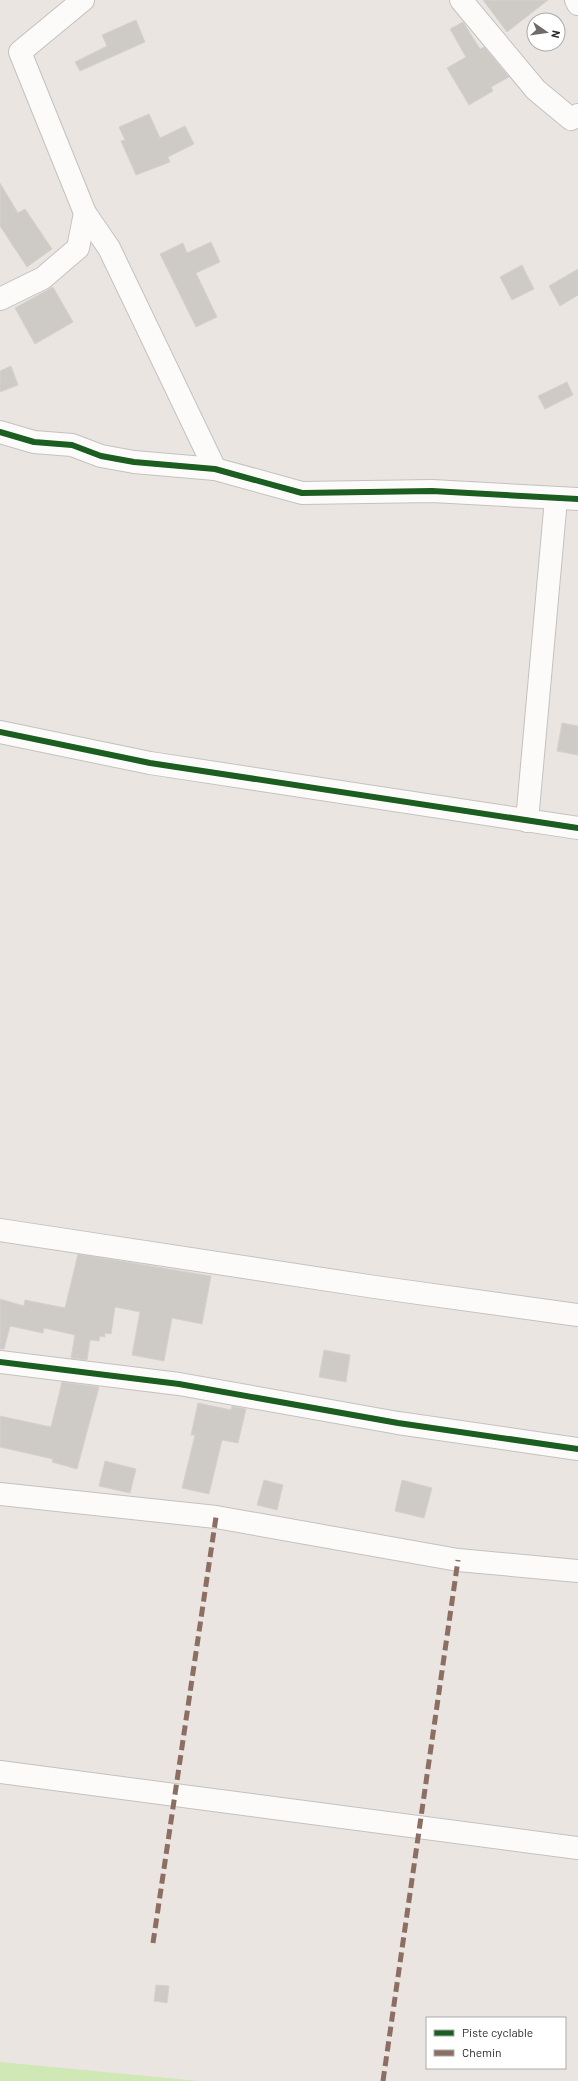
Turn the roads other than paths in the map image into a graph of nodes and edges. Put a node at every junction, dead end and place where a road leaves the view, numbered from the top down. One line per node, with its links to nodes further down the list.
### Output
1 (83, 0): 6 (street)
2 (461, 0): 5 (street)
3 (576, 0): 4 (street)
4 (578, 4)
5 (578, 115)
6 (85, 213): 7 (street); 9 (street)
7 (0, 299)
8 (0, 432): 9 (street)
9 (215, 469): 10 (street)
10 (556, 499): 11 (street); 13 (street)
11 (578, 499)
12 (0, 732): 13 (street)
13 (527, 821): 14 (street)
14 (578, 828)
15 (0, 1230): 16 (street)
16 (578, 1316)
17 (0, 1362): 18 (street)
18 (578, 1449)
19 (0, 1494): 20 (street)
20 (578, 1571)
21 (0, 1772): 22 (street)
22 (578, 1848)

